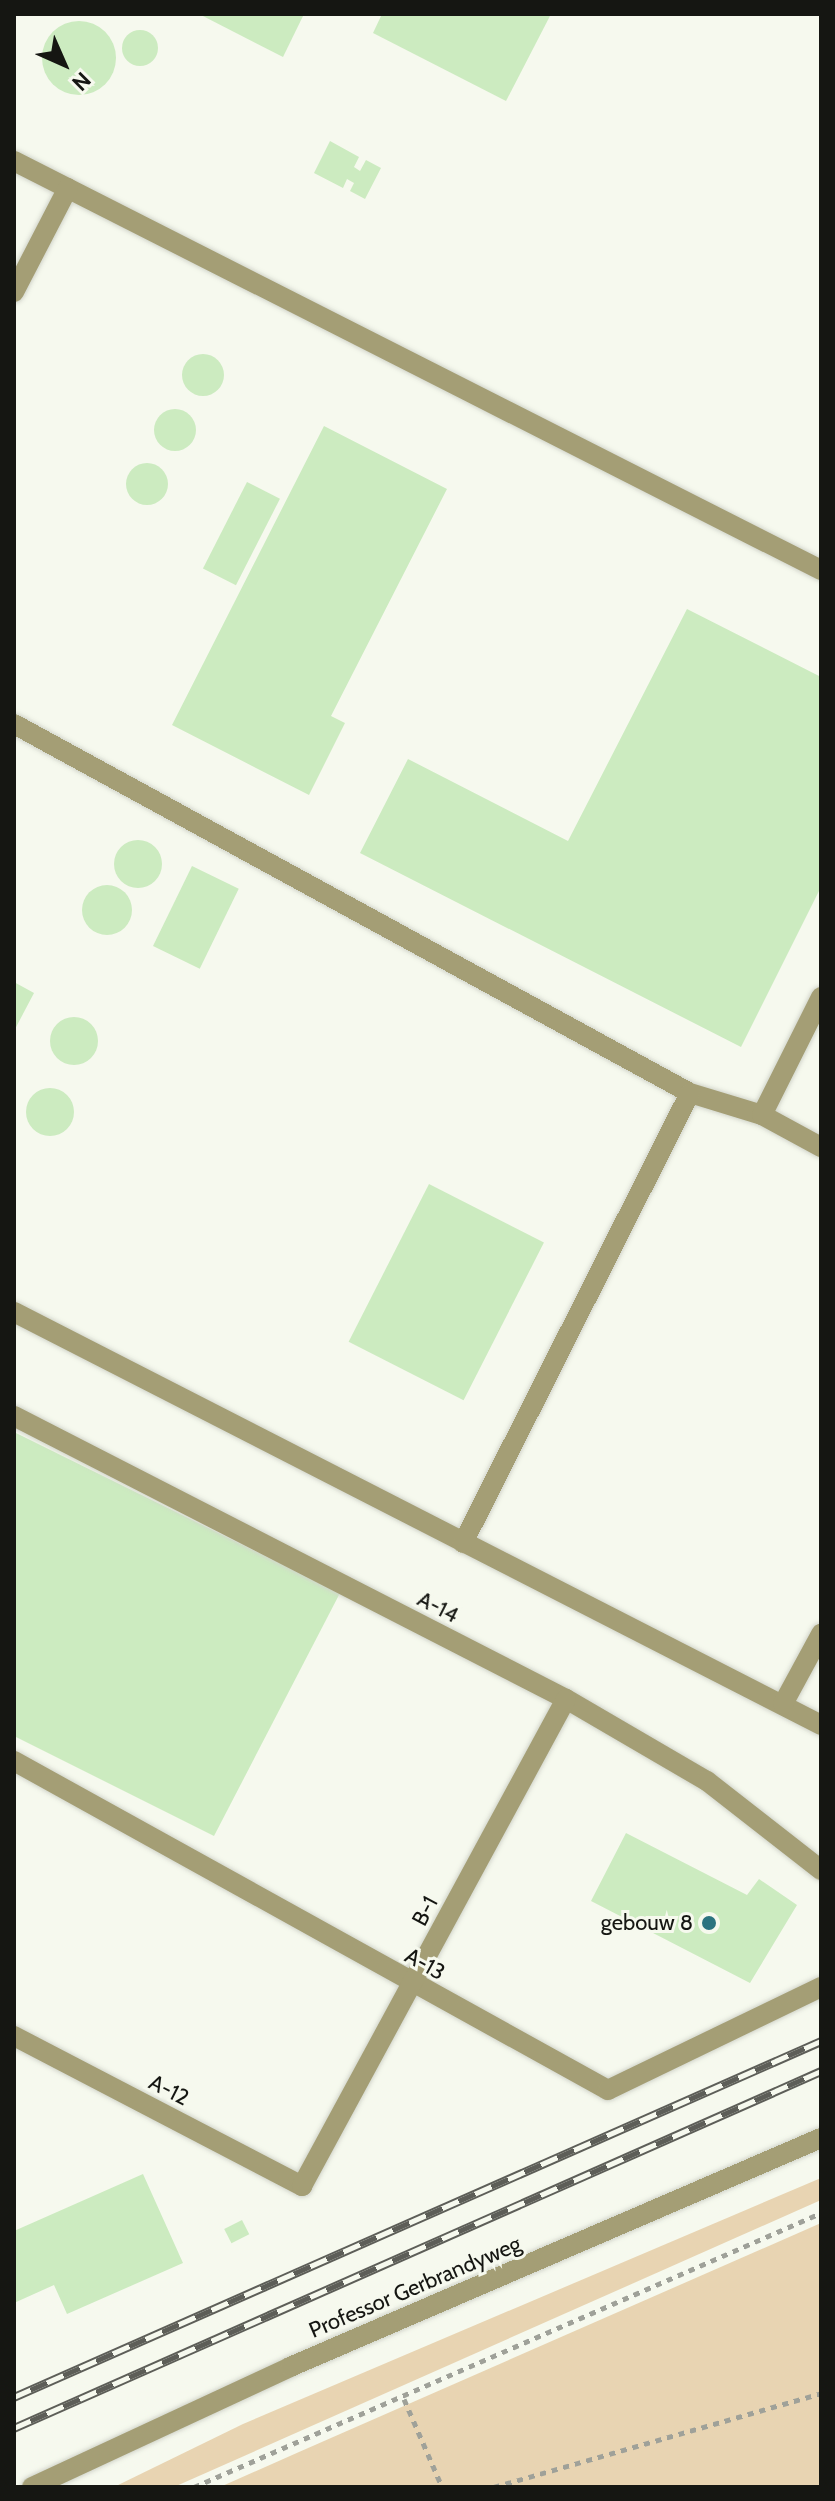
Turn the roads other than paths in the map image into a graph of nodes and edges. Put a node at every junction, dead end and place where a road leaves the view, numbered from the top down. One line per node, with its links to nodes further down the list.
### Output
1 (14, 161): 2 (street)
2 (68, 188): 3 (street); 4 (street)
3 (14, 292)
4 (821, 570)
5 (14, 724): 7 (street)
6 (821, 997): 8 (street)
7 (690, 1093): 8 (street); 12 (street)
8 (762, 1115): 9 (street)
9 (821, 1147)
10 (14, 1312): 12 (street)
11 (14, 1416): 14 (street, A-14)
12 (463, 1543): 15 (street)
13 (821, 1634): 15 (street)
14 (566, 1699): 18 (street, A-14); 19 (street, B-1)
15 (783, 1704): 16 (street)
16 (821, 1725)
17 (14, 1761): 19 (street, A-13)
18 (821, 1870)
19 (412, 1984): 20 (street, A-13); 23 (street, B-1)
20 (821, 1987)
21 (14, 2036): 23 (street, A-12)
22 (821, 2138): 24 (street, Professor Gerbrandyweg)
23 (302, 2186)
24 (32, 2487)

